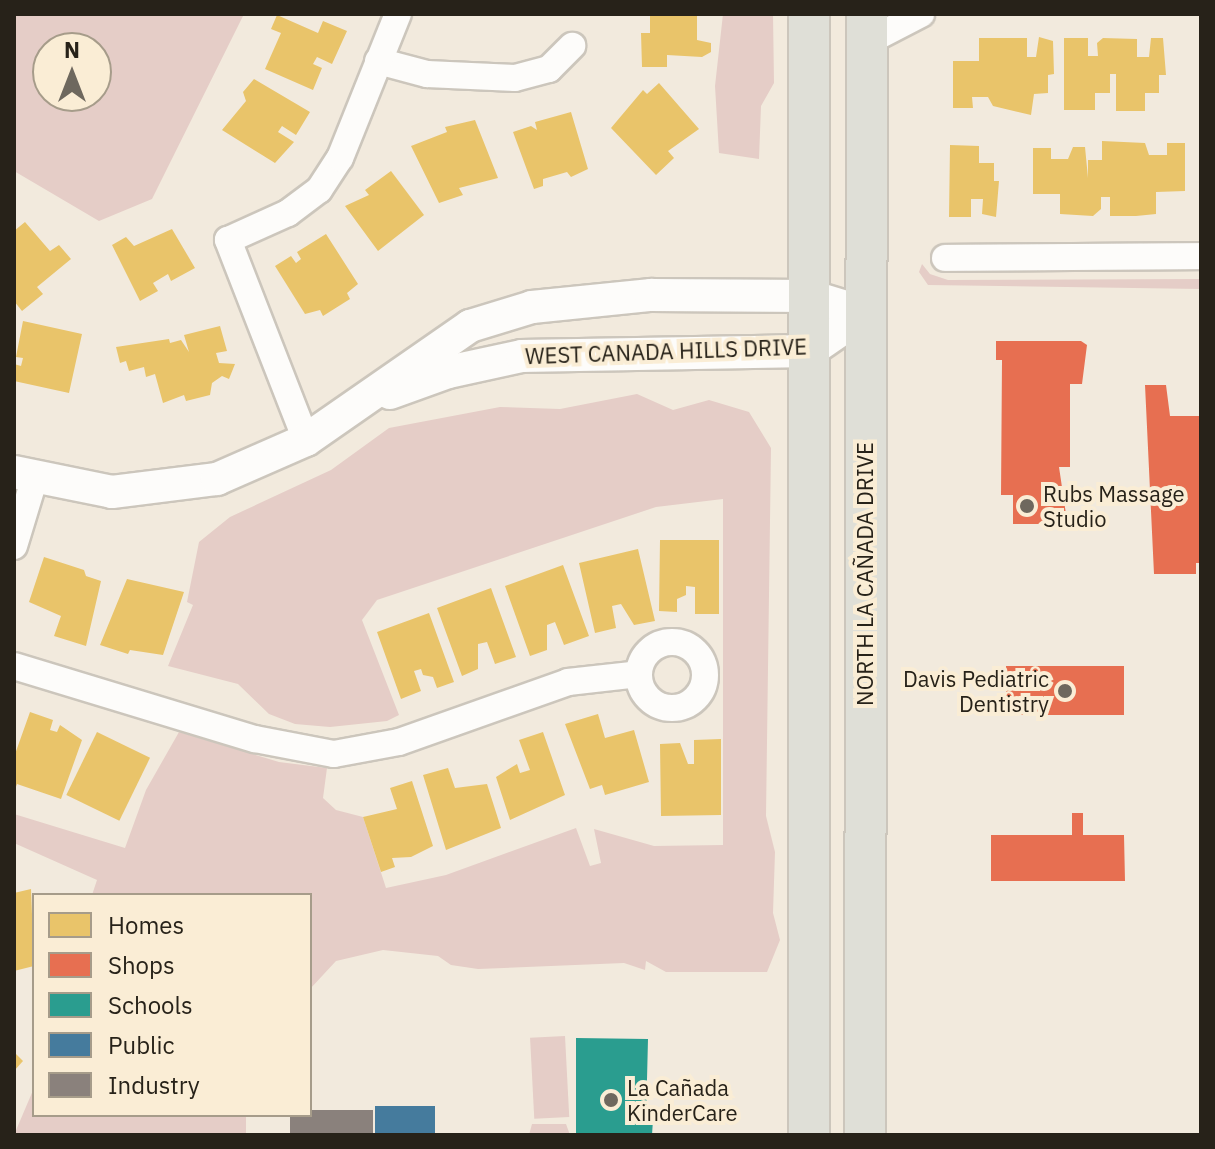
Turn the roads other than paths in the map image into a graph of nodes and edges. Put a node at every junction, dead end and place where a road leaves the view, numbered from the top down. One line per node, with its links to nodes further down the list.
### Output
1 (398, 14): 6 (street)
2 (809, 14): 9 (main road)
3 (921, 14): 4 (street)
4 (867, 28): 10 (main road, NORTH LA CAÑADA DRIVE)
5 (572, 46): 6 (street)
6 (378, 61): 13 (street)
7 (1201, 256): 8 (street)
8 (945, 258)
9 (810, 296): 10 (street, WEST CANADA HILLS DRIVE); 11 (main road); 12 (street, WEST CANADA HILLS DRIVE)
10 (865, 313): 11 (street, WEST CANADA HILLS DRIVE); 19 (main road, NORTH LA CAÑADA DRIVE)
11 (810, 351): 12 (street, WEST CANADA HILLS DRIVE); 18 (main road)
12 (358, 406): 13 (street, WEST CANADA HILLS DRIVE)
13 (306, 440): 14 (street, WEST CANADA HILLS DRIVE)
14 (24, 476): 15 (street)
15 (14, 546)
16 (14, 666): 17 (street)
17 (639, 674)
18 (809, 1135)
19 (865, 1135)

